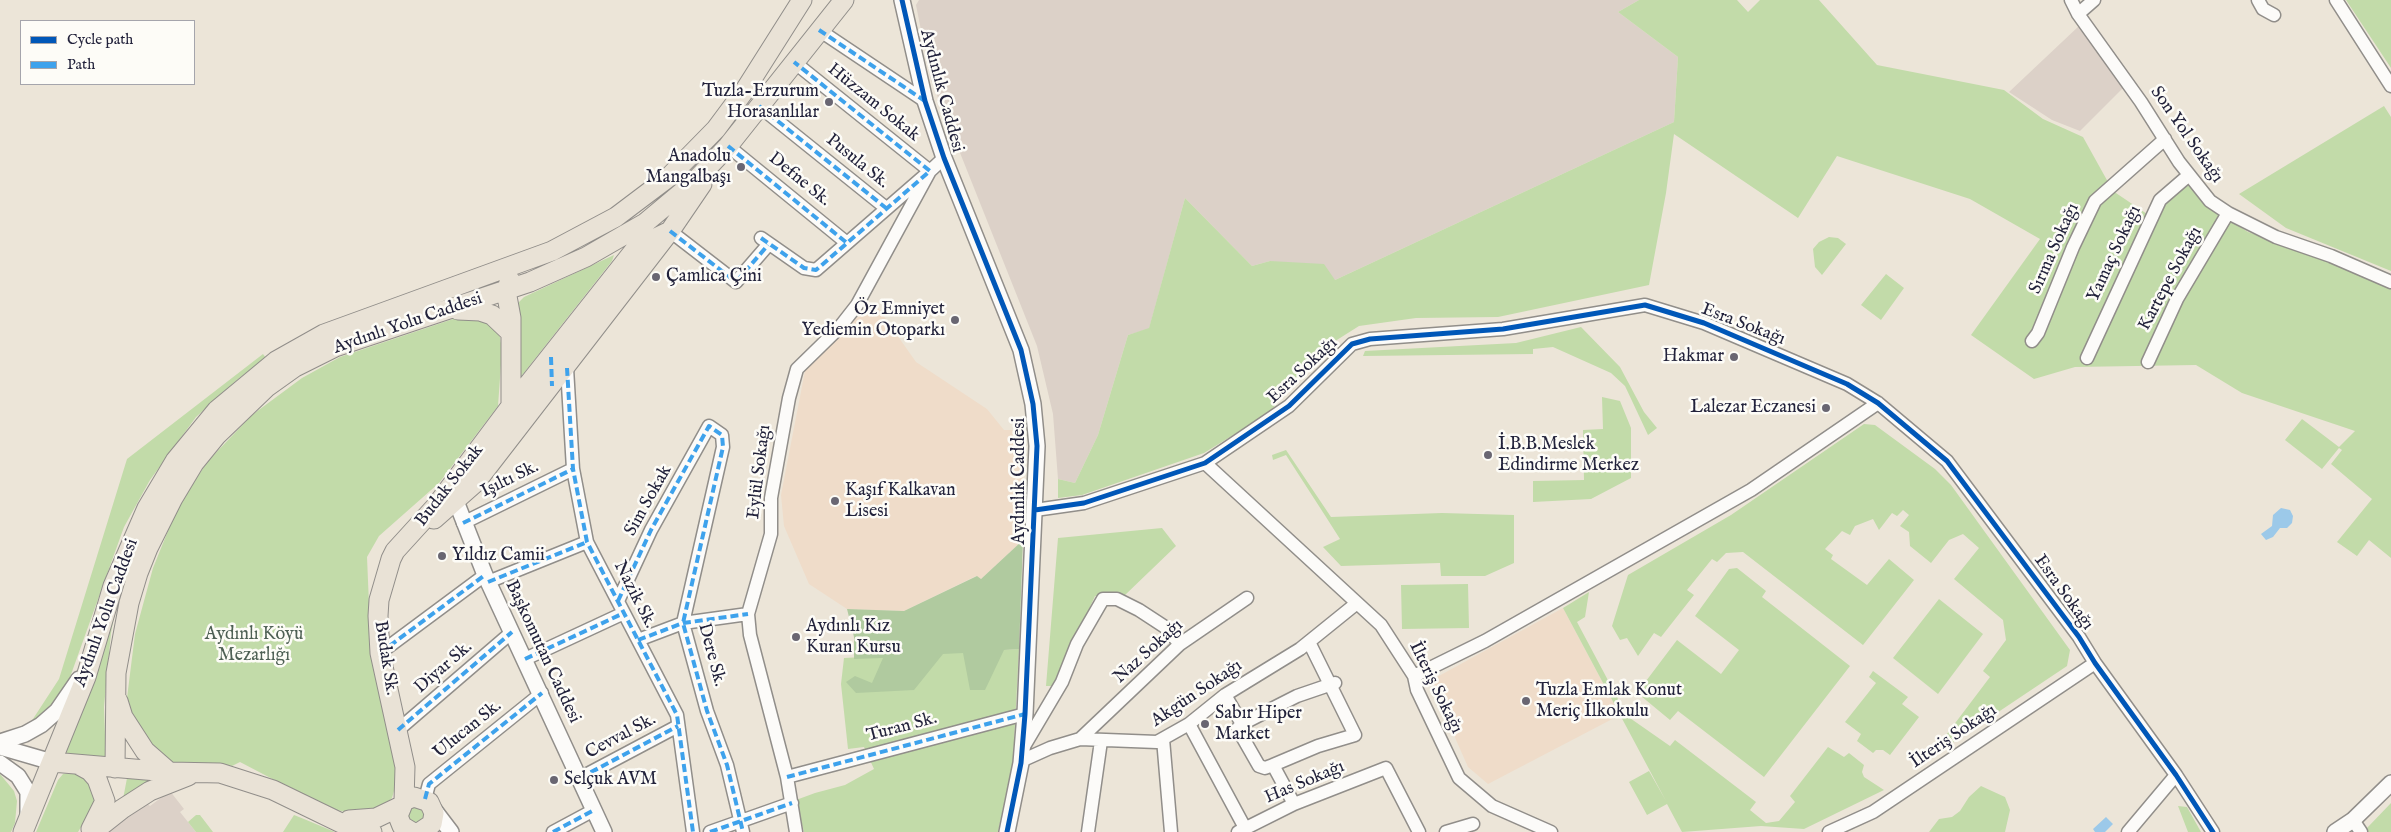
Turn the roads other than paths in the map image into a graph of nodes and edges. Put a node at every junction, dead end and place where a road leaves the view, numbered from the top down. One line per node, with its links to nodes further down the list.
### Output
1 (802, 0): 23 (main road, Aydınlı Yolu Caddesi)
2 (844, 0): 11 (main road, Aydınlı Yolu Caddesi)
3 (852, 0): 11 (main road)
4 (2071, 0): 9 (street, Son Yol Sokağı)
5 (2094, 0): 9 (street)
6 (2258, 0): 10 (street)
7 (2336, 0): 13 (street)
8 (903, 1): 14 (street, Aydınlık Caddesi)
9 (2078, 14): 16 (street, Son Yol Sokağı)
10 (2274, 15)
11 (819, 30): 12 (main road, Aydınlı Yolu Caddesi); 14 (street)
12 (794, 62): 15 (main road, Aydınlı Yolu Caddesi); 19 (street, Hüzzam Sokak)
13 (2391, 86)
14 (925, 102): 18 (street, Aydınlık Caddesi)
15 (758, 106): 17 (main road, Aydınlı Yolu Caddesi); 21 (street, Pusula Sk.)
16 (2164, 139): 20 (street, Son Yol Sokağı); 30 (street, Sırma Sokağı)
17 (728, 146): 24 (main road, Budak Sokak); 25 (street, Defne Sk.); 27 (main road, Aydınlı Yolu Caddesi)
18 (944, 158): 19 (street, Eylül Sokağı); 42 (street, Aydınlık Caddesi)
19 (930, 171): 21 (street); 51 (street, Eylül Sokağı)
20 (2188, 175): 22 (street, Son Yol Sokağı); 32 (street, Yamaç Sokağı)
21 (886, 208): 25 (street)
22 (2228, 214): 26 (street, Son Yol Sokağı); 33 (street, Kartepe Sokağı)
23 (616, 218): 27 (main road); 60 (main road, Aydınlı Yolu Caddesi)
24 (670, 231): 25 (street); 31 (main road, Budak Sokak); 34 (main road, Budak Sokak)
25 (847, 243)
26 (2391, 282)
27 (506, 291): 28 (main road, Aydınlı Yolu Caddesi); 29 (main road)
28 (435, 314): 29 (main road); 63 (main road, Aydınlı Yolu Caddesi)
29 (511, 333): 37 (main road)
30 (2032, 341)
31 (551, 357): 35 (street); 37 (main road, Budak Sokak)
32 (2087, 358)
33 (2148, 362)
34 (566, 368): 35 (main road, Budak Sokak); 40 (street, Nazik Sk.)
35 (552, 386): 41 (main road, Budak Sokak)
36 (1878, 403): 39 (street, Esra Sokağı); 59 (street, Esra Sokağı); 61 (street)
37 (511, 406): 41 (main road, Budak Sokak)
38 (715, 430): 48 (street, Sim Sokak); 52 (street, Dere Sk.)
39 (1205, 463): 42 (street, Esra Sokağı); 49 (street, İlteriş Sokağı)
40 (573, 469): 43 (street, Işıltı Sk.); 45 (street, Nazik Sk.)
41 (454, 494): 43 (street, Başkomutan Caddesi); 44 (main road, Budak Sokak)
42 (1035, 510): 66 (street, Aydınlık Caddesi)
43 (463, 523): 46 (street, Başkomutan Caddesi)
44 (412, 534): 57 (main road, Budak Sk.)
45 (587, 542): 46 (street); 48 (street, Nazik Sk.)
46 (487, 578): 53 (street, Başkomutan Caddesi); 57 (street)
47 (1247, 598): 55 (street, Naz Sokağı)
48 (618, 601): 50 (street, Nazik Sk.)
49 (1357, 603): 56 (street, Akgün Sokağı); 61 (street, İlteriş Sokağı)
50 (624, 613): 54 (street, Nazik Sk.); 58 (street)
51 (748, 614): 52 (street); 85 (street, Eylül Sokağı)
52 (683, 623): 54 (street); 96 (street, Dere Sk.)
53 (512, 632): 58 (street, Başkomutan Caddesi); 70 (street, Diyar Sk.)
54 (638, 640): 69 (street, Nazik Sk.)
55 (1180, 644): 71 (street, Naz Sokağı); 76 (street)
56 (1304, 645): 62 (street); 65 (street, Akgün Sokağı)
57 (380, 653): 70 (main road, Budak Sk.)
58 (525, 659): 64 (street, Başkomutan Caddesi)
59 (2095, 663): 84 (street, Esra Sokağı); 114 (street, İlteriş Sokağı)
60 (89, 666): 74 (street); 77 (main road, Aydınlı Yolu Caddesi)
61 (1414, 676): 113 (street, İlteriş Sokağı)
62 (1333, 684): 68 (street); 80 (street)
63 (115, 691): 81 (main road, Aydınlı Yolu Caddesi); 82 (main road)
64 (542, 693): 86 (street, Başkomutan Caddesi); 88 (street, Ulucan Sk.)
65 (1225, 695): 67 (street, Akgün Sokağı); 68 (street)
66 (1025, 714): 76 (street, Aydınlık Caddesi); 85 (street, Turan Sk.)
67 (1188, 724): 72 (street, Akgün Sokağı); 97 (street)
68 (1242, 724): 80 (street)
69 (678, 726): 86 (street, Cevval Sk.); 105 (street, Nazik Sk.)
70 (398, 730): 88 (main road, Budak Sk.)
71 (1080, 739): 73 (street, Akgün Sokağı); 76 (street, Akgün Sokağı)
72 (1163, 739): 73 (street, Akgün Sokağı); 110 (street)
73 (1101, 741): 109 (street)
74 (0, 742)
75 (0, 747): 77 (street)
76 (1021, 756): 108 (street, Aydınlık Caddesi)
77 (52, 762): 79 (main road); 94 (main road, Aydınlı Yolu Caddesi)
78 (0, 763): 94 (street)
79 (78, 765): 81 (main road); 98 (main road)
80 (1273, 765): 90 (street)
81 (115, 768): 82 (main road)
82 (169, 772): 83 (main road)
83 (196, 773): 92 (main road); 98 (main road)
84 (2176, 775): 115 (street); 116 (street, Esra Sokağı)
85 (787, 777): 89 (street, Eylül Sokağı)
86 (580, 778): 91 (street, Başkomutan Caddesi)
87 (2391, 783): 95 (street)
88 (416, 802): 92 (main road); 100 (main road, Budak Sk.); 101 (main road); 102 (street)
89 (792, 803): 96 (street); 107 (street, Eylül Sokağı)
90 (1294, 804): 97 (street, Has Sokağı); 111 (street, Has Sokağı)
91 (594, 810): 103 (street); 104 (street, Başkomutan Caddesi)
92 (328, 817): 99 (main road)
93 (1473, 824): 112 (street)
94 (25, 826)
95 (2357, 826): 117 (street)
96 (741, 827): 106 (street)
97 (1241, 830)
98 (91, 832)
99 (372, 832)
100 (411, 832)
101 (420, 832)
102 (451, 832)
103 (553, 832)
104 (604, 832)
105 (693, 832)
106 (710, 832)
107 (796, 832)
108 (1006, 832)
109 (1088, 832)
110 (1171, 832)
111 (1419, 832)
112 (1446, 832)
113 (1551, 832)
114 (1829, 832)
115 (2128, 832)
116 (2213, 832)
117 (2335, 832)

